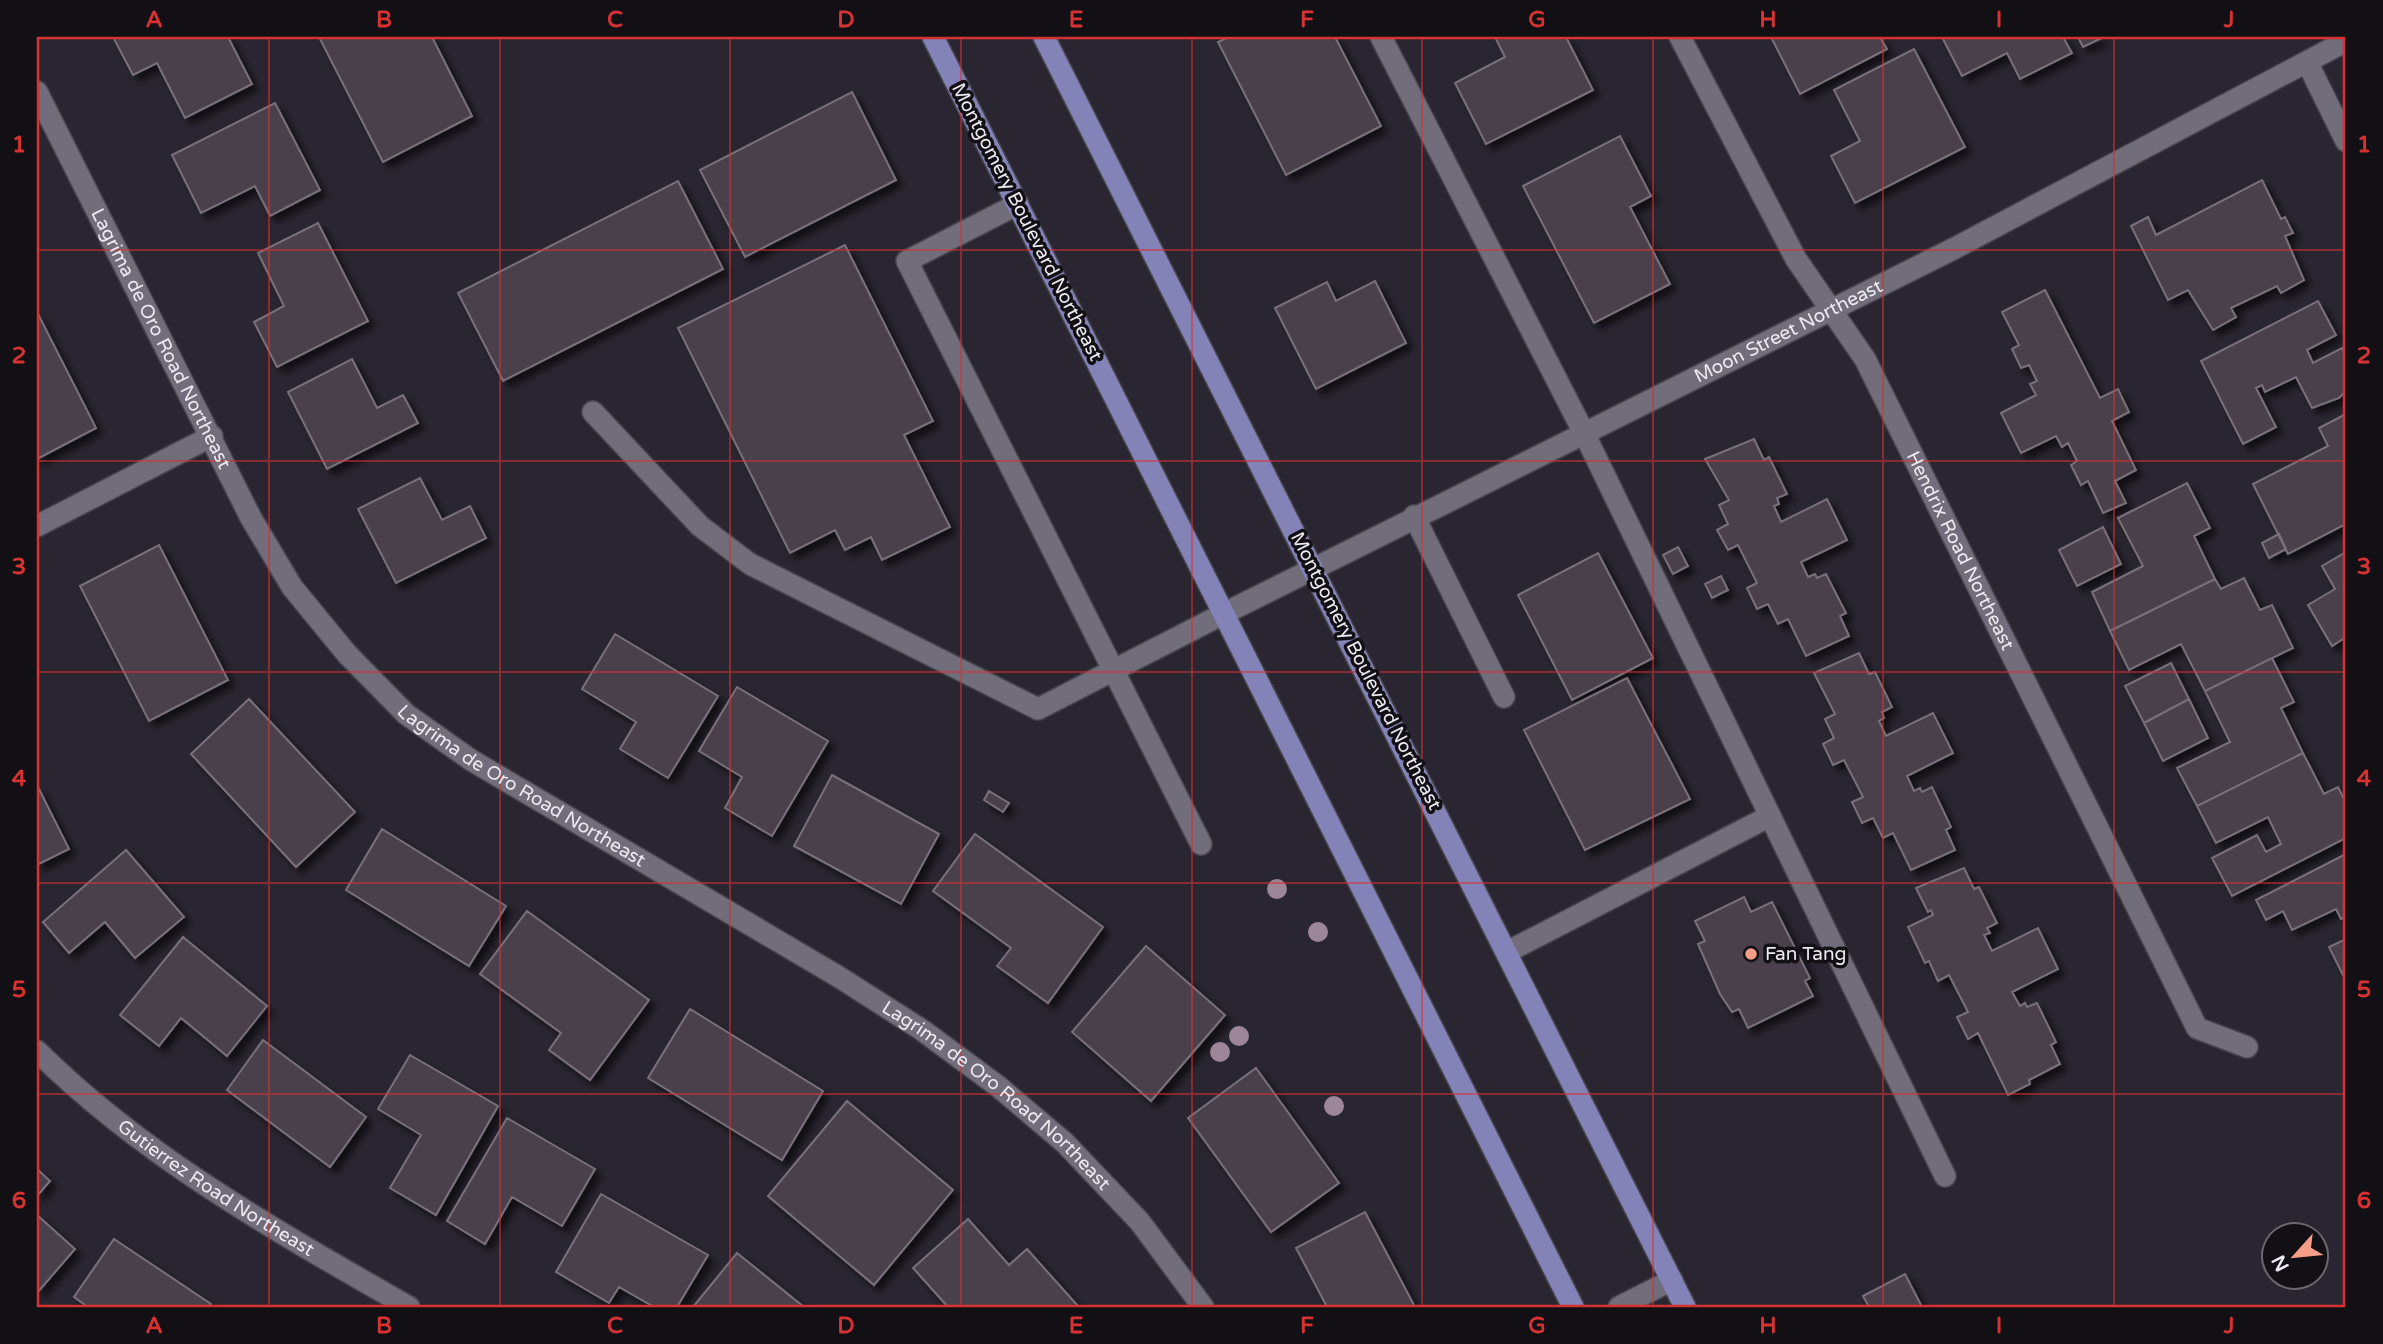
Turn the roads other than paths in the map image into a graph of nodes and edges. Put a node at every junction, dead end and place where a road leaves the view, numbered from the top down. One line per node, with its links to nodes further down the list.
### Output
1 (933, 37): 9 (main road, Montgomery Boulevard Northeast)
2 (1044, 37): 16 (main road, Montgomery Boulevard Northeast)
3 (1381, 37): 12 (street)
4 (1681, 37): 10 (street, Hendrix Road Northeast)
5 (2346, 41): 6 (street, Moon Street Northeast)
6 (2307, 62): 8 (street); 10 (street, Moon Street Northeast)
7 (37, 92): 13 (street, Lagrima de Oro Road Northeast)
8 (2346, 141)
9 (1018, 204): 17 (main road, Montgomery Boulevard Northeast); 18 (street)
10 (1828, 309): 12 (street, Moon Street Northeast); 23 (street, Hendrix Road Northeast)
11 (593, 412): 18 (street, Moon Street Northeast)
12 (1584, 433): 14 (street, Moon Street Northeast); 20 (street)
13 (212, 436): 15 (street); 28 (street, Lagrima de Oro Road Northeast)
14 (1414, 516): 16 (street, Moon Street Northeast); 19 (street)
15 (37, 526)
16 (1314, 566): 17 (street, Moon Street Northeast); 22 (main road, Montgomery Boulevard Northeast)
17 (1225, 613): 18 (street, Moon Street Northeast); 29 (main road, Montgomery Boulevard Northeast)
18 (1113, 670): 21 (street)
19 (1504, 696)
20 (1770, 816): 22 (street); 25 (street)
21 (1201, 844)
22 (1507, 952): 26 (main road, Montgomery Boulevard Northeast)
23 (2247, 1046)
24 (37, 1051): 27 (street, Gutierrez Road Northeast)
25 (1945, 1176)
26 (1672, 1280): 30 (street); 31 (main road, Montgomery Boulevard Northeast)
27 (409, 1307)
28 (1203, 1307)
29 (1573, 1307)
30 (1619, 1307)
31 (1685, 1307)

